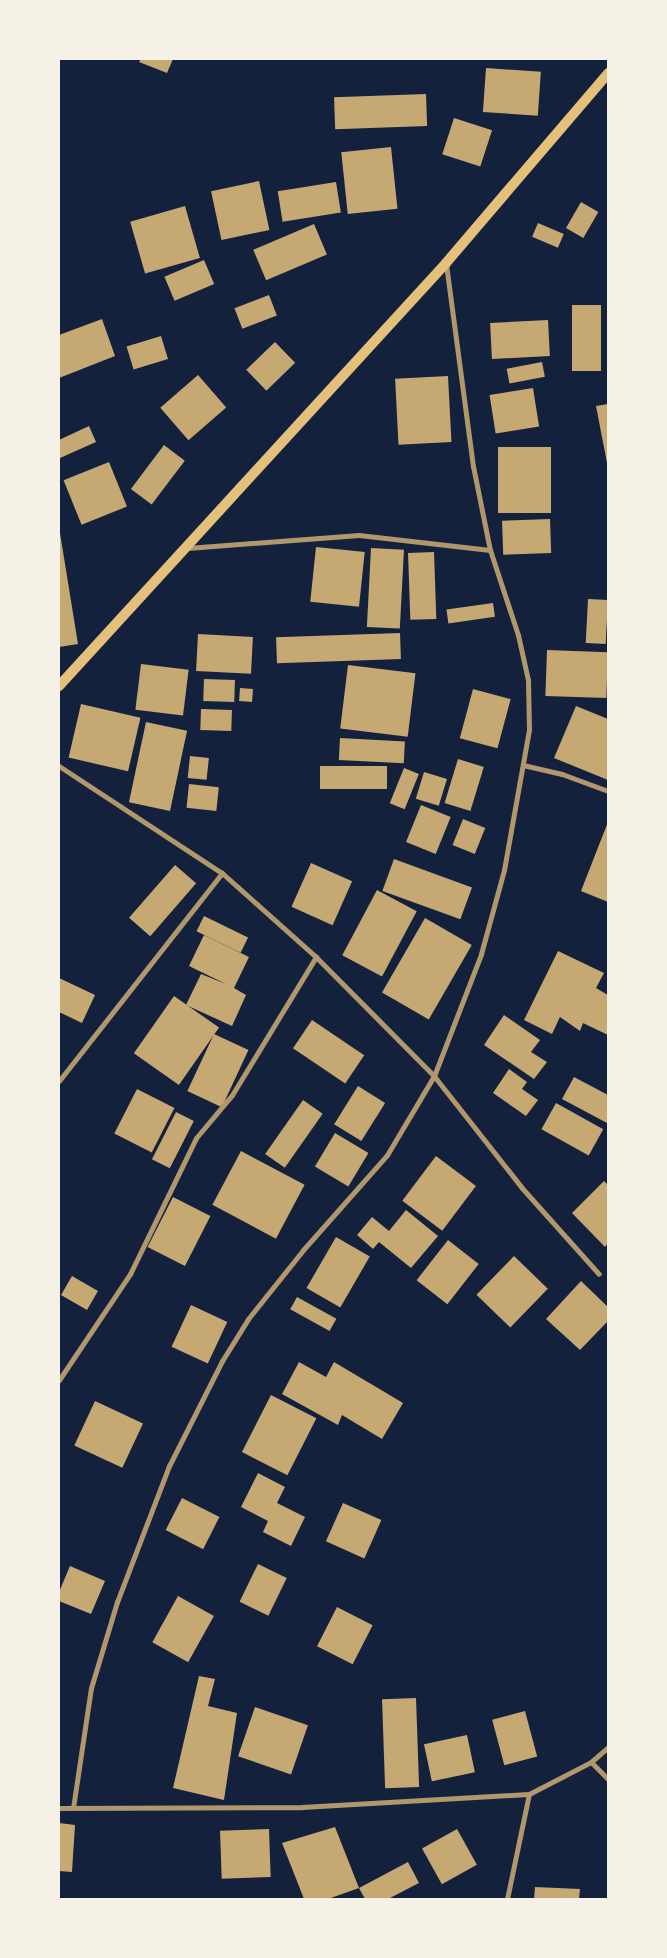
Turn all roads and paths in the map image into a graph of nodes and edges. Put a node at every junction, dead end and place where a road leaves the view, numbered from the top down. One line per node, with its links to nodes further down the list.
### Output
1 (608, 74): 2 (main road)
2 (446, 262): 3 (main road); 4 (street)
3 (182, 549): 4 (street); 5 (main road)
4 (490, 550): 6 (street)
5 (59, 686)
6 (523, 765): 8 (street); 11 (street)
7 (59, 766): 9 (street)
8 (608, 791)
9 (222, 873): 10 (street); 12 (street)
10 (316, 957): 11 (street); 14 (street)
11 (434, 1076): 13 (street); 20 (street)
12 (59, 1081)
13 (599, 1274)
14 (59, 1380)
15 (608, 1747): 16 (street)
16 (591, 1762): 17 (street); 18 (street)
17 (608, 1779)
18 (529, 1794): 20 (street); 21 (street)
19 (59, 1808): 20 (street)
20 (73, 1808)
21 (508, 1899)

